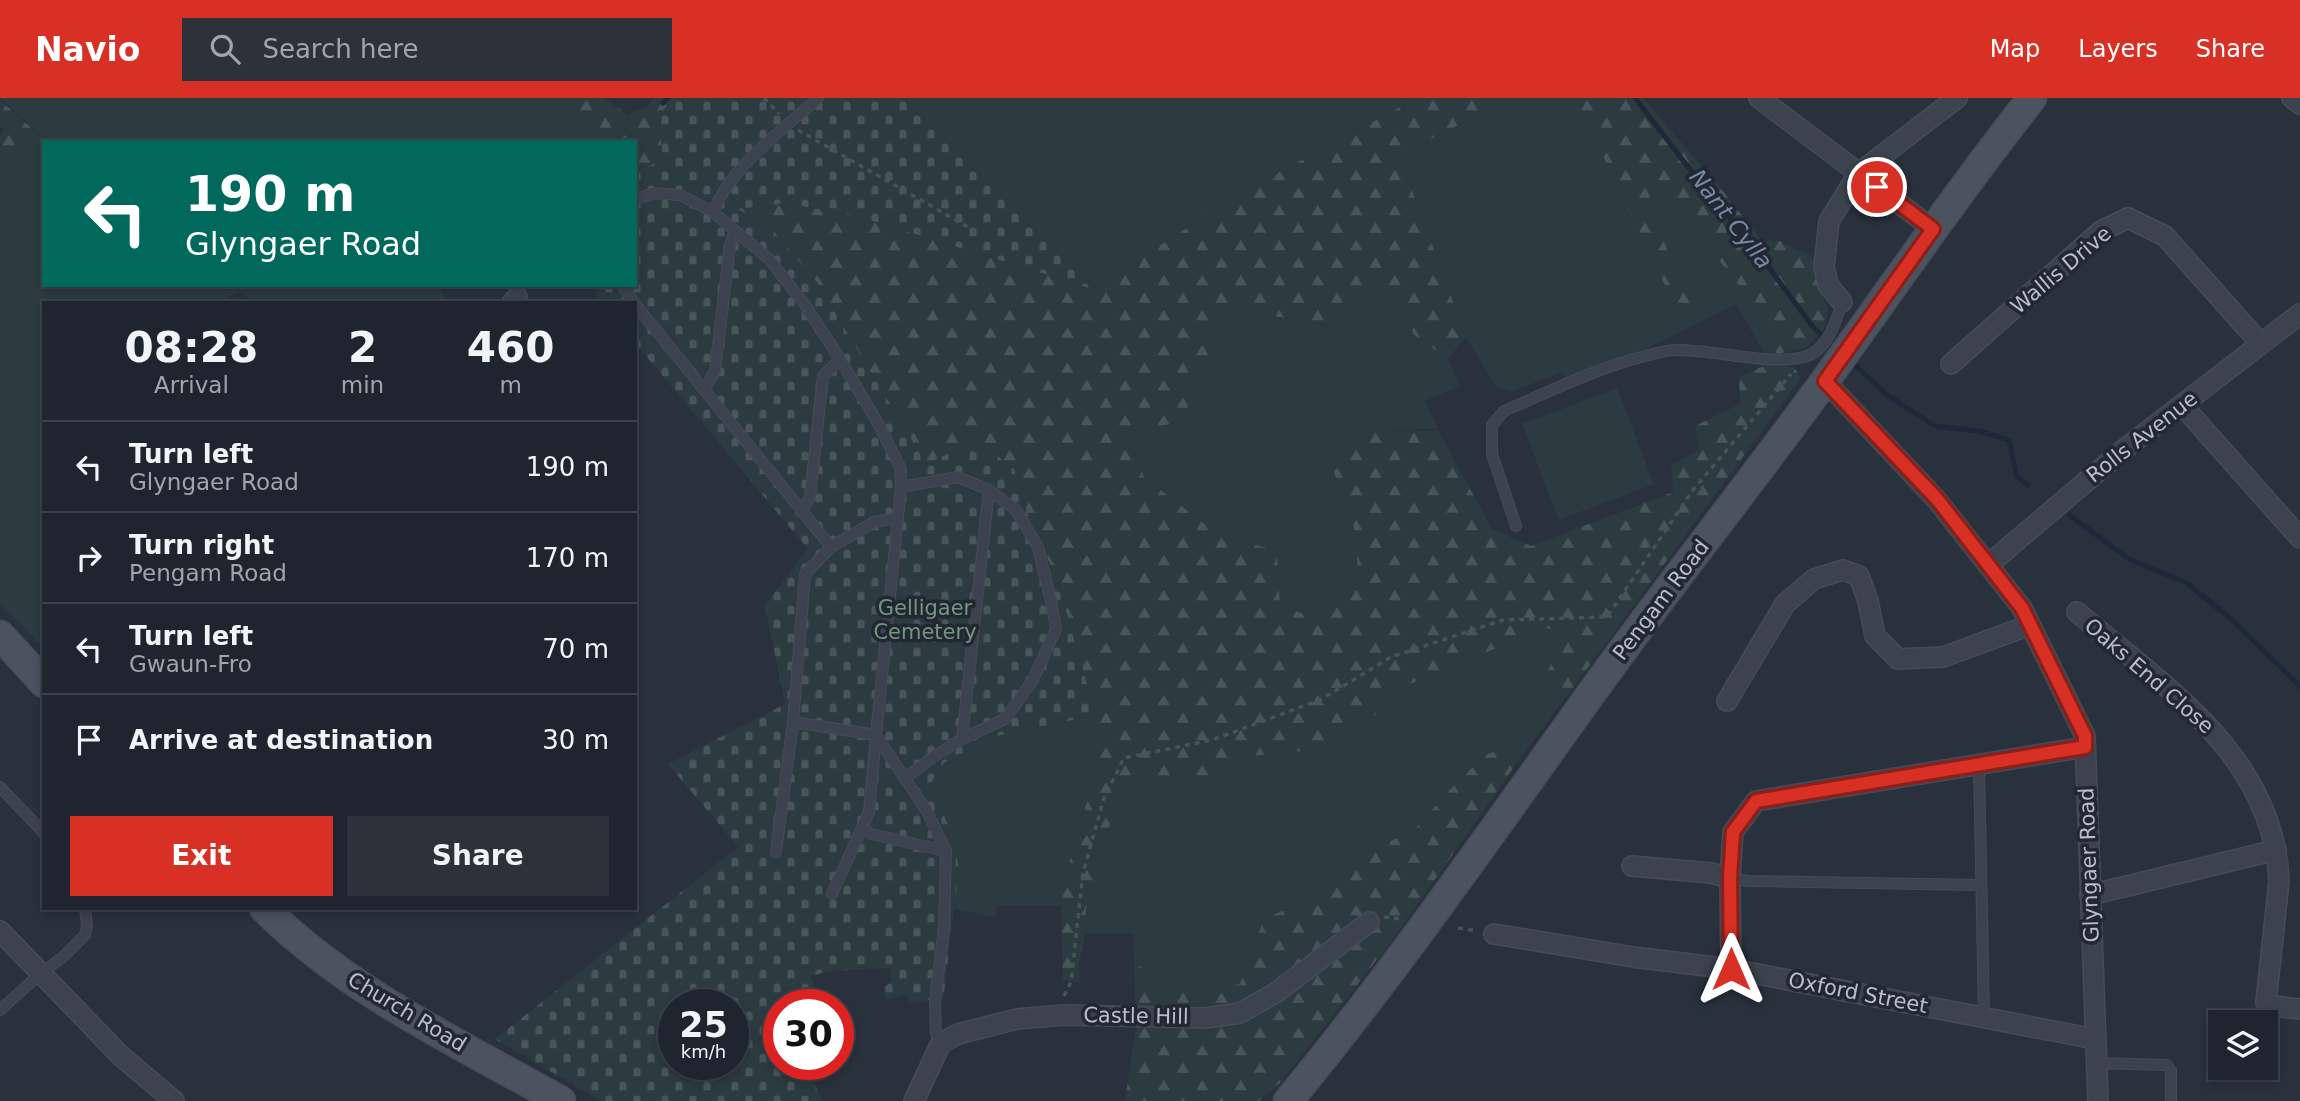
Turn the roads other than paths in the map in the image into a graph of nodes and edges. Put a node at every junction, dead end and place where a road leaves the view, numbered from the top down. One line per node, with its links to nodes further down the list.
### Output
1 (818, 98): 9 (lane)
2 (1759, 98): 7 (street)
3 (1957, 98): 7 (street)
4 (2032, 98): 10 (main road, Pengam Road)
5 (2292, 98): 6 (street)
6 (2300, 104)
7 (1859, 173): 10 (street); 12 (street)
8 (637, 198): 9 (lane)
9 (713, 212): 11 (lane)
10 (1933, 229): 18 (main road, Pengam Road)
11 (735, 232): 16 (lane); 19 (lane)
12 (1842, 302): 26 (lane)
13 (637, 306): 19 (lane)
14 (2300, 314): 15 (street, Rolls Avenue)
15 (2261, 344): 17 (street, Wallis Drive); 20 (street, Rolls Avenue)
16 (840, 359): 21 (lane); 23 (lane)
17 (1951, 364)
18 (1825, 381): 28 (street, Glyngaer Road); 67 (main road, Pengam Road)
19 (704, 390): 23 (lane)
20 (2182, 405): 25 (street); 28 (street, Rolls Avenue)
21 (901, 487): 22 (lane); 24 (lane)
22 (989, 490): 36 (lane); 36 (lane)
23 (801, 512): 27 (lane)
24 (897, 518): 27 (lane); 35 (lane)
25 (2296, 525)
26 (1516, 526)
27 (831, 547): 34 (lane)
28 (1988, 565): 30 (street, Glyngaer Road)
29 (2077, 612): 43 (street, Oaks End Close)
30 (2030, 625): 33 (street); 37 (street, Glyngaer Road)
31 (0, 635): 32 (main road)
32 (42, 681)
33 (1727, 701)
34 (793, 722): 35 (lane); 45 (lane)
35 (876, 735): 39 (lane); 41 (lane)
36 (962, 739): 39 (lane)
37 (2085, 747): 38 (street); 50 (street, Glyngaer Road)
38 (1979, 764): 47 (street); 48 (lane)
39 (905, 778): 44 (lane)
40 (0, 787): 42 (lane)
41 (863, 827): 44 (lane); 49 (lane)
42 (42, 831)
43 (2276, 850): 50 (street); 58 (street, Oaks End Close)
44 (946, 851): 62 (lane)
45 (776, 852)
46 (1632, 866): 47 (street)
47 (1730, 878): 48 (lane); 56 (street)
48 (1981, 885): 60 (lane)
49 (832, 894)
50 (2090, 895): 61 (street, Glyngaer Road)
51 (85, 910): 57 (lane)
52 (266, 910): 65 (main road, Church Road)
53 (1369, 922): 62 (street, Castle Hill)
54 (0, 931): 57 (street)
55 (1494, 934): 56 (street, Oxford Street)
56 (1731, 969): 60 (street, Oxford Street)
57 (40, 974): 59 (lane); 64 (street)
58 (2300, 1009)
59 (0, 1010)
60 (1984, 1018): 61 (street, Oxford Street)
61 (2095, 1039): 63 (street, Glyngaer Road)
62 (941, 1043): 66 (street)
63 (2096, 1063): 68 (street, Glyngaer Road); 69 (lane)
64 (174, 1101)
65 (561, 1101)
66 (914, 1101)
67 (1288, 1101)
68 (2098, 1101)
69 (2171, 1101)

